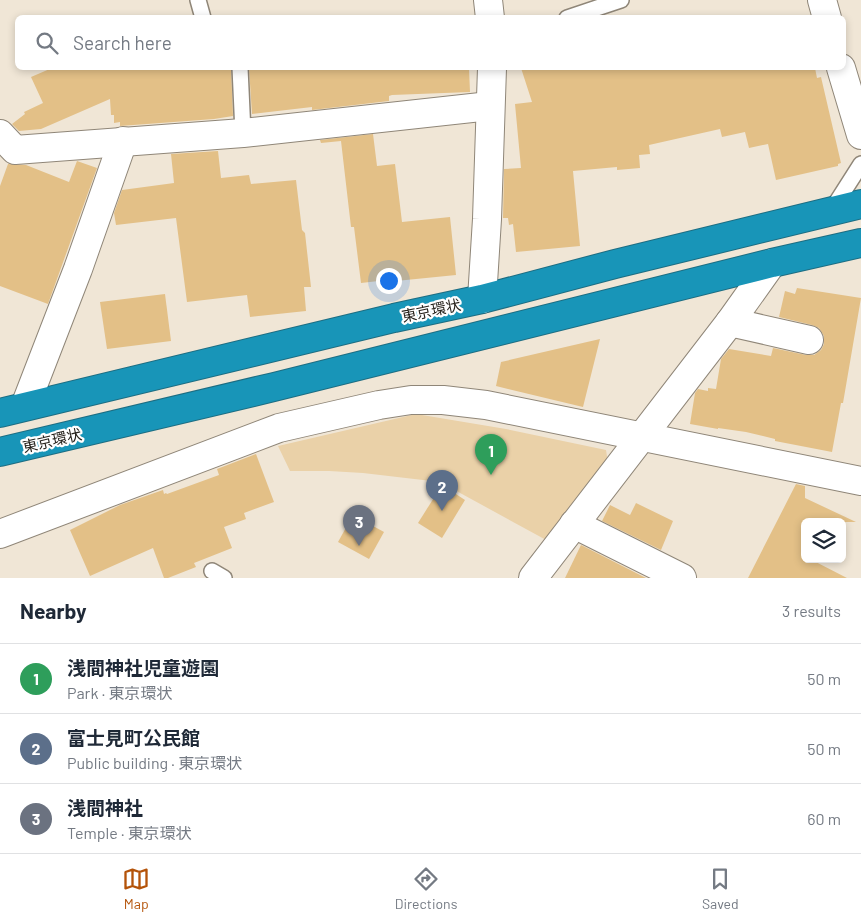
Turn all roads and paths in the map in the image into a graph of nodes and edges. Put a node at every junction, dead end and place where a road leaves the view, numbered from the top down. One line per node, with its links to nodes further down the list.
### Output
1 (198, 0): 5 (lane)
2 (488, 0): 6 (street)
3 (621, 0): 7 (lane)
4 (822, 0): 8 (street)
5 (202, 15)
6 (490, 15)
7 (575, 15)
8 (826, 15)
9 (240, 70): 13 (lane)
10 (492, 70): 12 (street)
11 (842, 70): 15 (street)
12 (490, 106): 13 (street); 22 (street)
13 (243, 133): 16 (street)
14 (0, 134): 16 (street)
15 (861, 135)
16 (123, 141): 25 (street)
17 (861, 164): 19 (lane)
18 (861, 204): 19 (highway, 東京環状)
19 (831, 211): 22 (highway, 東京環状)
20 (861, 243): 21 (highway, 東京環状)
21 (772, 263): 23 (street); 27 (highway, 東京環状)
22 (482, 299): 25 (highway, 東京環状)
23 (730, 322): 24 (street); 26 (street)
24 (809, 340)
25 (13, 410)
26 (641, 437): 28 (street); 29 (street); 30 (street)
27 (0, 452)
28 (861, 481)
29 (574, 524): 31 (street); 32 (street)
30 (0, 534)
31 (533, 578)
32 (682, 578)

